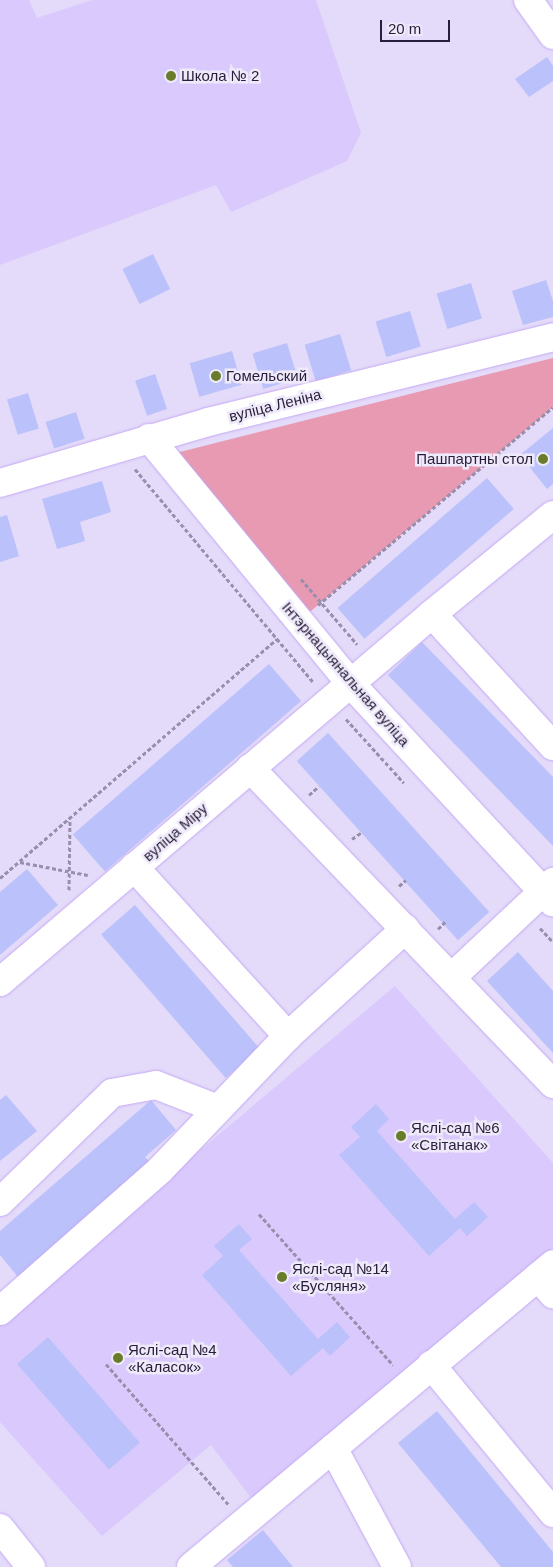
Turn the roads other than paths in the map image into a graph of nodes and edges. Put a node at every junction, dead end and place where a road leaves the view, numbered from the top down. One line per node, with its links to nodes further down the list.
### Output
1 (528, 0): 2 (street)
2 (553, 35)
3 (553, 337): 4 (street, вуліца Леніна)
4 (149, 438): 5 (street, вуліца Леніна); 8 (street, Інтэрнацыянальная вуліца)
5 (0, 483)
6 (553, 515): 7 (street, вуліца Міру)
7 (432, 614): 8 (street, вуліца Міру); 9 (street)
8 (350, 683): 10 (street, вуліца Міру); 12 (street, Інтэрнацыянальная вуліца)
9 (553, 746)
10 (250, 768): 11 (street, вуліца Міру); 13 (street)
11 (126, 874): 15 (street, вуліца Міру); 16 (street)
12 (550, 892): 14 (street)
13 (405, 929): 14 (street); 16 (street)
14 (452, 977): 17 (street)
15 (0, 982)
16 (288, 1036): 18 (street)
17 (553, 1084)
18 (218, 1109): 19 (street); 21 (street)
19 (0, 1202)
20 (548, 1278): 22 (street)
21 (0, 1311)
22 (431, 1365): 23 (street); 24 (street)
23 (333, 1448): 27 (street); 28 (street)
24 (553, 1513)
25 (0, 1528): 26 (street)
26 (30, 1567)
27 (191, 1567)
28 (397, 1567)

